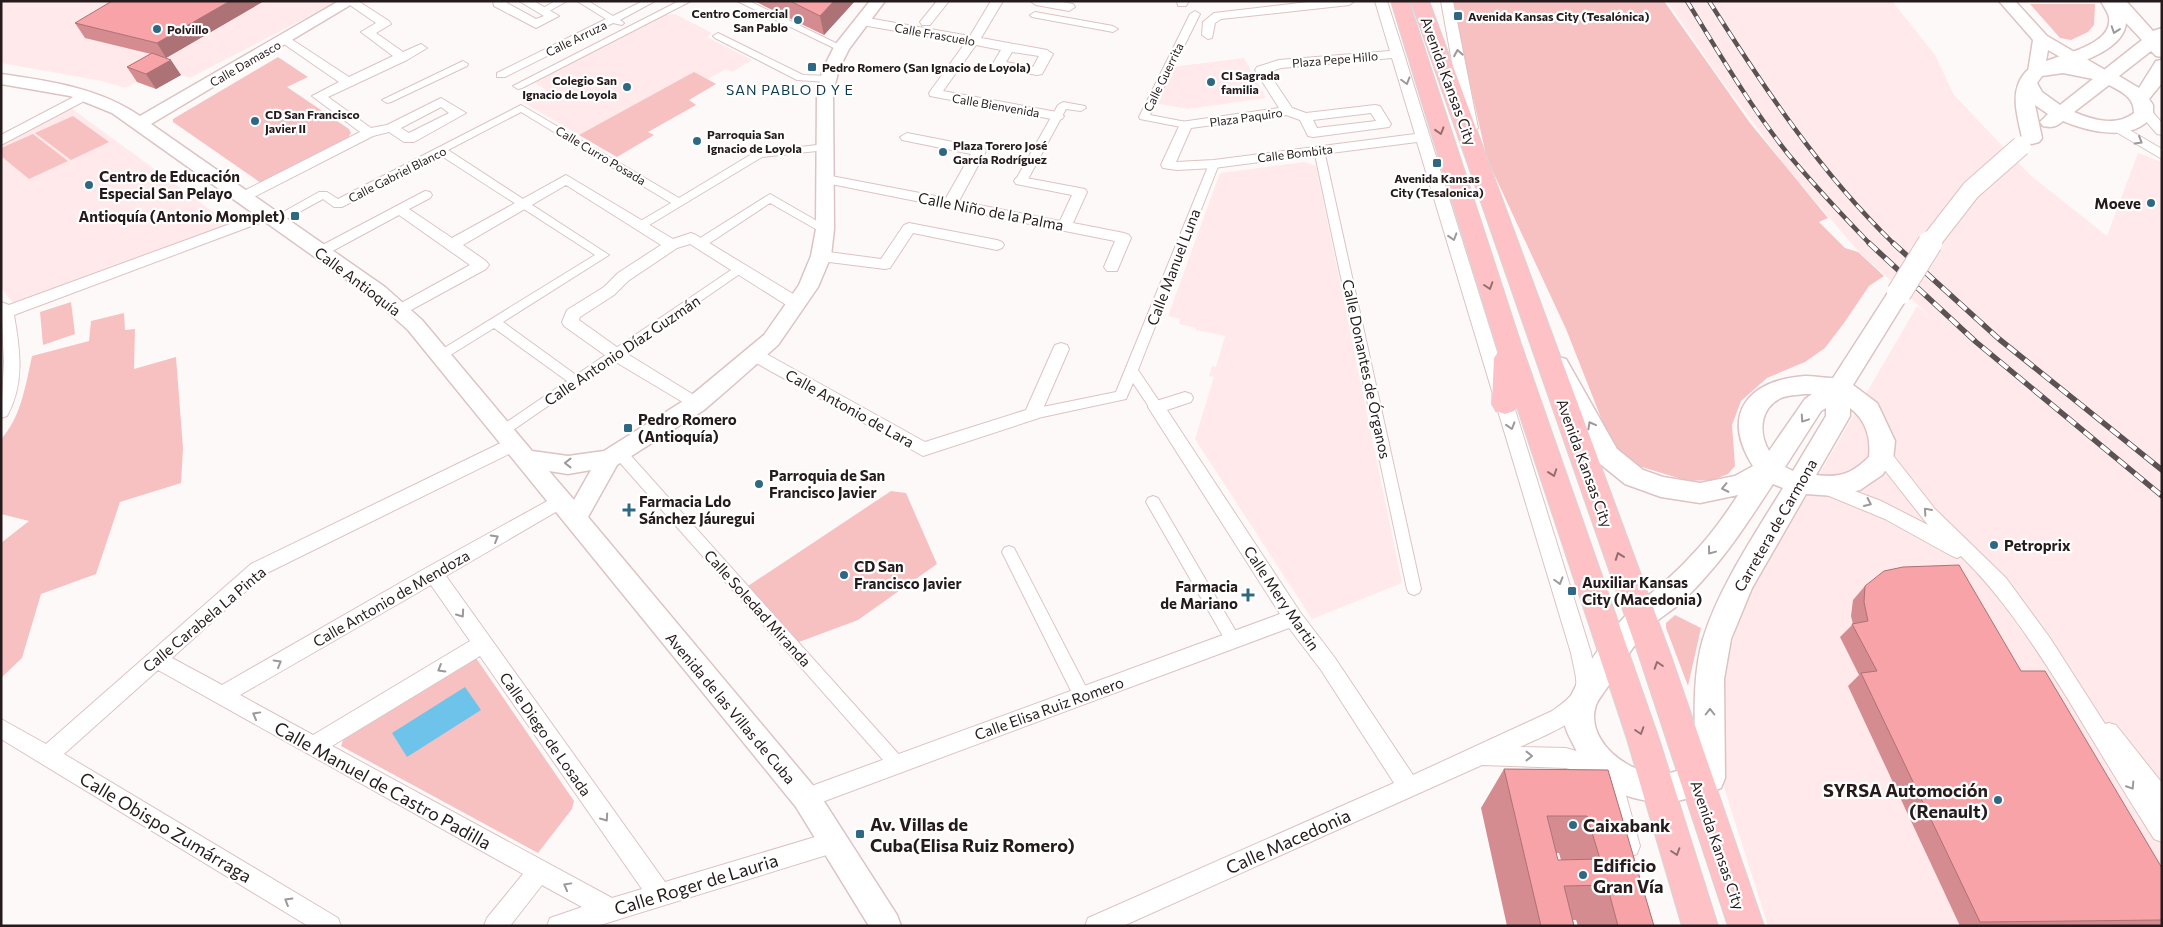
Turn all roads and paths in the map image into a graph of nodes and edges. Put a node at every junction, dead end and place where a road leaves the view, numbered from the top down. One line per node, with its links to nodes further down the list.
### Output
1 (502, 1): 23 (street)
2 (525, 1): 23 (street)
3 (563, 1): 23 (street)
4 (581, 1): 27 (street)
5 (651, 1): 27 (street, Calle Arruza)
6 (687, 1): 31 (street)
7 (741, 1): 41 (street)
8 (878, 1): 29 (street)
9 (944, 1): 30 (street)
10 (997, 1): 37 (street)
11 (1036, 1): 22 (street)
12 (1221, 1): 25 (street)
13 (1349, 1): 25 (street)
14 (1381, 1): 42 (street)
15 (1400, 1): 107 (main road, Avenida Kansas City, one-way to 107)
16 (1420, 1): 79 (main road, Avenida Kansas City)
17 (1447, 1): 79 (street, one-way to 17)
18 (2006, 1): 35 (street)
19 (2109, 1): 44 (main road, one-way to 44)
20 (2116, 1): 38 (main road)
21 (345, 3): 36 (street, Calle Damasco); 43 (street)
22 (1069, 7): 28 (street)
23 (543, 11)
24 (1195, 14): 66 (street, Calle Guerrita)
25 (1229, 14): 33 (street)
26 (1036, 15): 28 (street)
27 (614, 20): 31 (street); 48 (street, Calle Arruza)
28 (1062, 20): 32 (street)
29 (862, 21): 37 (street, Calle Frascuelo); 41 (street)
30 (926, 22)
31 (631, 29): 54 (street)
32 (1113, 29)
33 (1208, 35)
34 (718, 36): 52 (street)
35 (2041, 39): 44 (street); 44 (street); 49 (street)
36 (284, 40): 53 (street); 65 (street, Calle Damasco)
37 (973, 41): 39 (street, Calle Frascuelo); 62 (street, Calle Bienvenida)
38 (2159, 42): 46 (main road, Carretera de Carmona)
39 (1009, 47)
40 (421, 48): 43 (street)
41 (841, 48): 52 (street)
42 (1398, 54): 60 (street, Plaza Pepe Hillo); 73 (street, one-way to 73)
43 (403, 56): 53 (street)
44 (2080, 60): 46 (street); 49 (main road); 50 (main road)
45 (463, 64): 56 (street)
46 (2123, 64): 50 (main road, Carretera de Carmona)
47 (2160, 72): 57 (main road)
48 (501, 75)
49 (2032, 77): 61 (main road); 74 (main road)
50 (2106, 77): 57 (main road); 61 (main road, Carretera de Carmona)
51 (1, 79): 55 (street, Calle Antioquía)
52 (828, 79): 76 (street)
53 (348, 82): 70 (street)
54 (518, 86)
55 (85, 95): 65 (street, Calle Antioquía); 75 (street)
56 (387, 100)
57 (2142, 106): 67 (main road); 69 (street)
58 (521, 108): 78 (street, Calle Gabriel Blanco); 86 (street, Calle Curro Posada)
59 (1081, 108): 62 (street)
60 (1287, 111): 63 (street, Plaza Paquiro); 66 (street, Plaza Paquiro)
61 (2060, 114): 64 (main road); 74 (main road, Carretera de Carmona)
62 (1057, 116): 83 (street)
63 (1305, 118): 71 (street); 71 (street)
64 (2086, 123): 67 (main road); 74 (main road)
65 (139, 124): 85 (street, Calle Antioquía)
66 (1186, 126): 81 (street, Calle Bombita)
67 (2116, 126): 80 (street, one-way to 80)
68 (391, 128): 70 (street)
69 (2162, 131)
70 (369, 133): 85 (street)
71 (1313, 133): 77 (street)
72 (907, 137): 88 (street)
73 (1422, 138): 77 (street, Calle Bombita); 117 (street, one-way to 117)
74 (2030, 139): 114 (main road, Carretera de Carmona, bridge)
75 (1, 141)
76 (826, 147): 82 (street); 86 (street)
77 (1319, 150): 81 (street, Calle Bombita); 131 (street, Calle Donantes de Órganos)
78 (442, 151): 87 (street); 90 (street, Calle Gabriel Blanco)
79 (1476, 153): 105 (main road, Avenida Kansas City)
80 (2162, 155)
81 (1214, 164): 112 (street, Calle Manuel Luna)
82 (826, 179): 88 (street, Calle Niño de la Palma); 93 (street)
83 (1021, 181): 92 (street)
84 (425, 194): 89 (street)
85 (243, 197): 90 (street, Calle Antioquía)
86 (680, 202): 91 (street)
87 (522, 204): 91 (street); 95 (street); 106 (street)
88 (950, 204): 92 (street, Calle Niño de la Palma)
89 (399, 209): 95 (street); 98 (street)
90 (272, 217): 98 (street, Calle Antioquía); 103 (street, Calle Gabriel Blanco)
91 (642, 226): 96 (street)
92 (1065, 226): 101 (street, Calle Niño de la Palma)
93 (825, 229): 94 (street); 99 (street)
94 (701, 243): 96 (street); 100 (street)
95 (452, 245): 104 (street)
96 (672, 245): 109 (street)
97 (997, 245): 99 (street)
98 (320, 252): 104 (street, Calle Antioquía)
99 (821, 256): 102 (street)
100 (742, 268): 102 (street); 109 (street, Calle Antonio Díaz Guzmán)
101 (1112, 268)
102 (797, 304): 110 (street)
103 (4, 310): 119 (street)
104 (400, 311): 111 (street, Calle Antioquía)
105 (1531, 314): 124 (main road, Carretera de Carmona, one-way to 105); 133 (main road, Avenida Kansas City, one-way to 105)
106 (494, 322): 111 (street); 113 (street)
107 (1508, 344): 117 (main road); 136 (main road, Avenida Kansas City, one-way to 136)
108 (1061, 349): 120 (street)
109 (615, 354): 113 (street, Calle Antonio Díaz Guzmán); 116 (street)
110 (755, 355): 116 (street); 120 (street, Calle Antonio de Lara)
111 (440, 356): 121 (street, Calle Antioquía)
112 (1132, 371): 118 (street, Calle Mery Martin); 120 (street, Calle Antonio de Lara)
113 (576, 381): 121 (street, Calle Antonio Díaz Guzmán)
114 (1839, 387): 122 (main road); 124 (main road, Carretera de Carmona, one-way to 124); 124 (main road); 125 (main road, Carretera de Carmona)
115 (1185, 398): 118 (street)
116 (696, 404): 123 (street)
117 (1505, 404): 139 (street, one-way to 139)
118 (1156, 407): 132 (street, Calle Mery Martin)
119 (1, 412)
120 (1033, 414)
121 (514, 445): 123 (street, one-way to 121); 127 (street, Calle Antioquía); 137 (street, Calle Carabela La Pinta)
122 (1882, 454): 125 (main road); 130 (street, one-way to 122)
123 (614, 455): 127 (street); 146 (street, Calle Soledad Miranda)
124 (1770, 469): 125 (main road); 133 (main road, Carretera de Carmona, one-way to 133)
125 (1811, 484): 130 (street, one-way to 130); 147 (main road, Carretera de Carmona, one-way to 125)
126 (1153, 502): 134 (street)
127 (568, 510): 129 (street, Calle Antonio de Mendoza, one-way to 127); 151 (street, Avenida de las Villas de Cuba)
128 (1009, 552): 141 (street)
129 (433, 574): 135 (street, Calle Diego de Losada, one-way to 135); 140 (street, Calle Antonio de Mendoza, one-way to 129)
130 (1998, 584): 138 (street)
131 (1414, 589)
132 (1293, 618): 134 (street, Calle Elisa Ruiz Romero); 149 (street, Calle Mery Martin)
133 (1641, 618): 136 (main road, Carretera de Carmona); 147 (main road, Avenida Kansas City, one-way to 133)
134 (1233, 640): 141 (street, Calle Elisa Ruiz Romero)
135 (482, 644): 143 (street, one-way to 143); 157 (street, Calle Diego de Losada, one-way to 157)
136 (1614, 651): 139 (main road, Carretera de Carmona); 150 (main road, Avenida Kansas City, one-way to 150)
137 (156, 659): 140 (street, Calle Manuel de Castro Padilla); 144 (street, Calle Carabela La Pinta)
138 (2070, 684): 152 (street); 153 (street, one-way to 153)
139 (1586, 694): 145 (street, Calle Macedonia); 148 (main road)
140 (221, 696): 143 (street, Calle Manuel de Castro Padilla, one-way to 140)
141 (1082, 696): 146 (street, Calle Elisa Ruiz Romero)
142 (1, 728): 144 (street, Calle Obispo Zumárraga)
143 (313, 746): 156 (street, Calle Manuel de Castro Padilla)
144 (48, 756): 159 (street, Calle Obispo Zumárraga, one-way to 144)
145 (1480, 756): 148 (street, one-way to 148); 149 (street, Calle Macedonia)
146 (897, 764): 151 (street, Calle Elisa Ruiz Romero)
147 (1702, 769): 150 (main road); 165 (main road, Avenida Kansas City)
148 (1609, 770): 150 (main road); 155 (street)
149 (1409, 787): 163 (street, Calle Macedonia)
150 (1658, 789): 164 (main road, Avenida Kansas City, one-way to 164)
151 (806, 798): 154 (street, Avenida de las Villas de Cuba)
152 (2162, 800)
153 (2162, 832)
154 (835, 842): 157 (street, Calle Roger de Lauria); 162 (street, Avenida de las Villas de Cuba)
155 (1635, 863)
156 (539, 871): 158 (street, Calle Manuel de Castro Padilla, one-way to 156); 160 (street)
157 (659, 894): 158 (street, Calle Roger de Lauria)
158 (610, 910): 161 (street, Calle Roger de Lauria)
159 (330, 926)
160 (495, 926)
161 (558, 926)
162 (886, 926)
163 (1096, 926)
164 (1700, 926)
165 (1746, 926)

